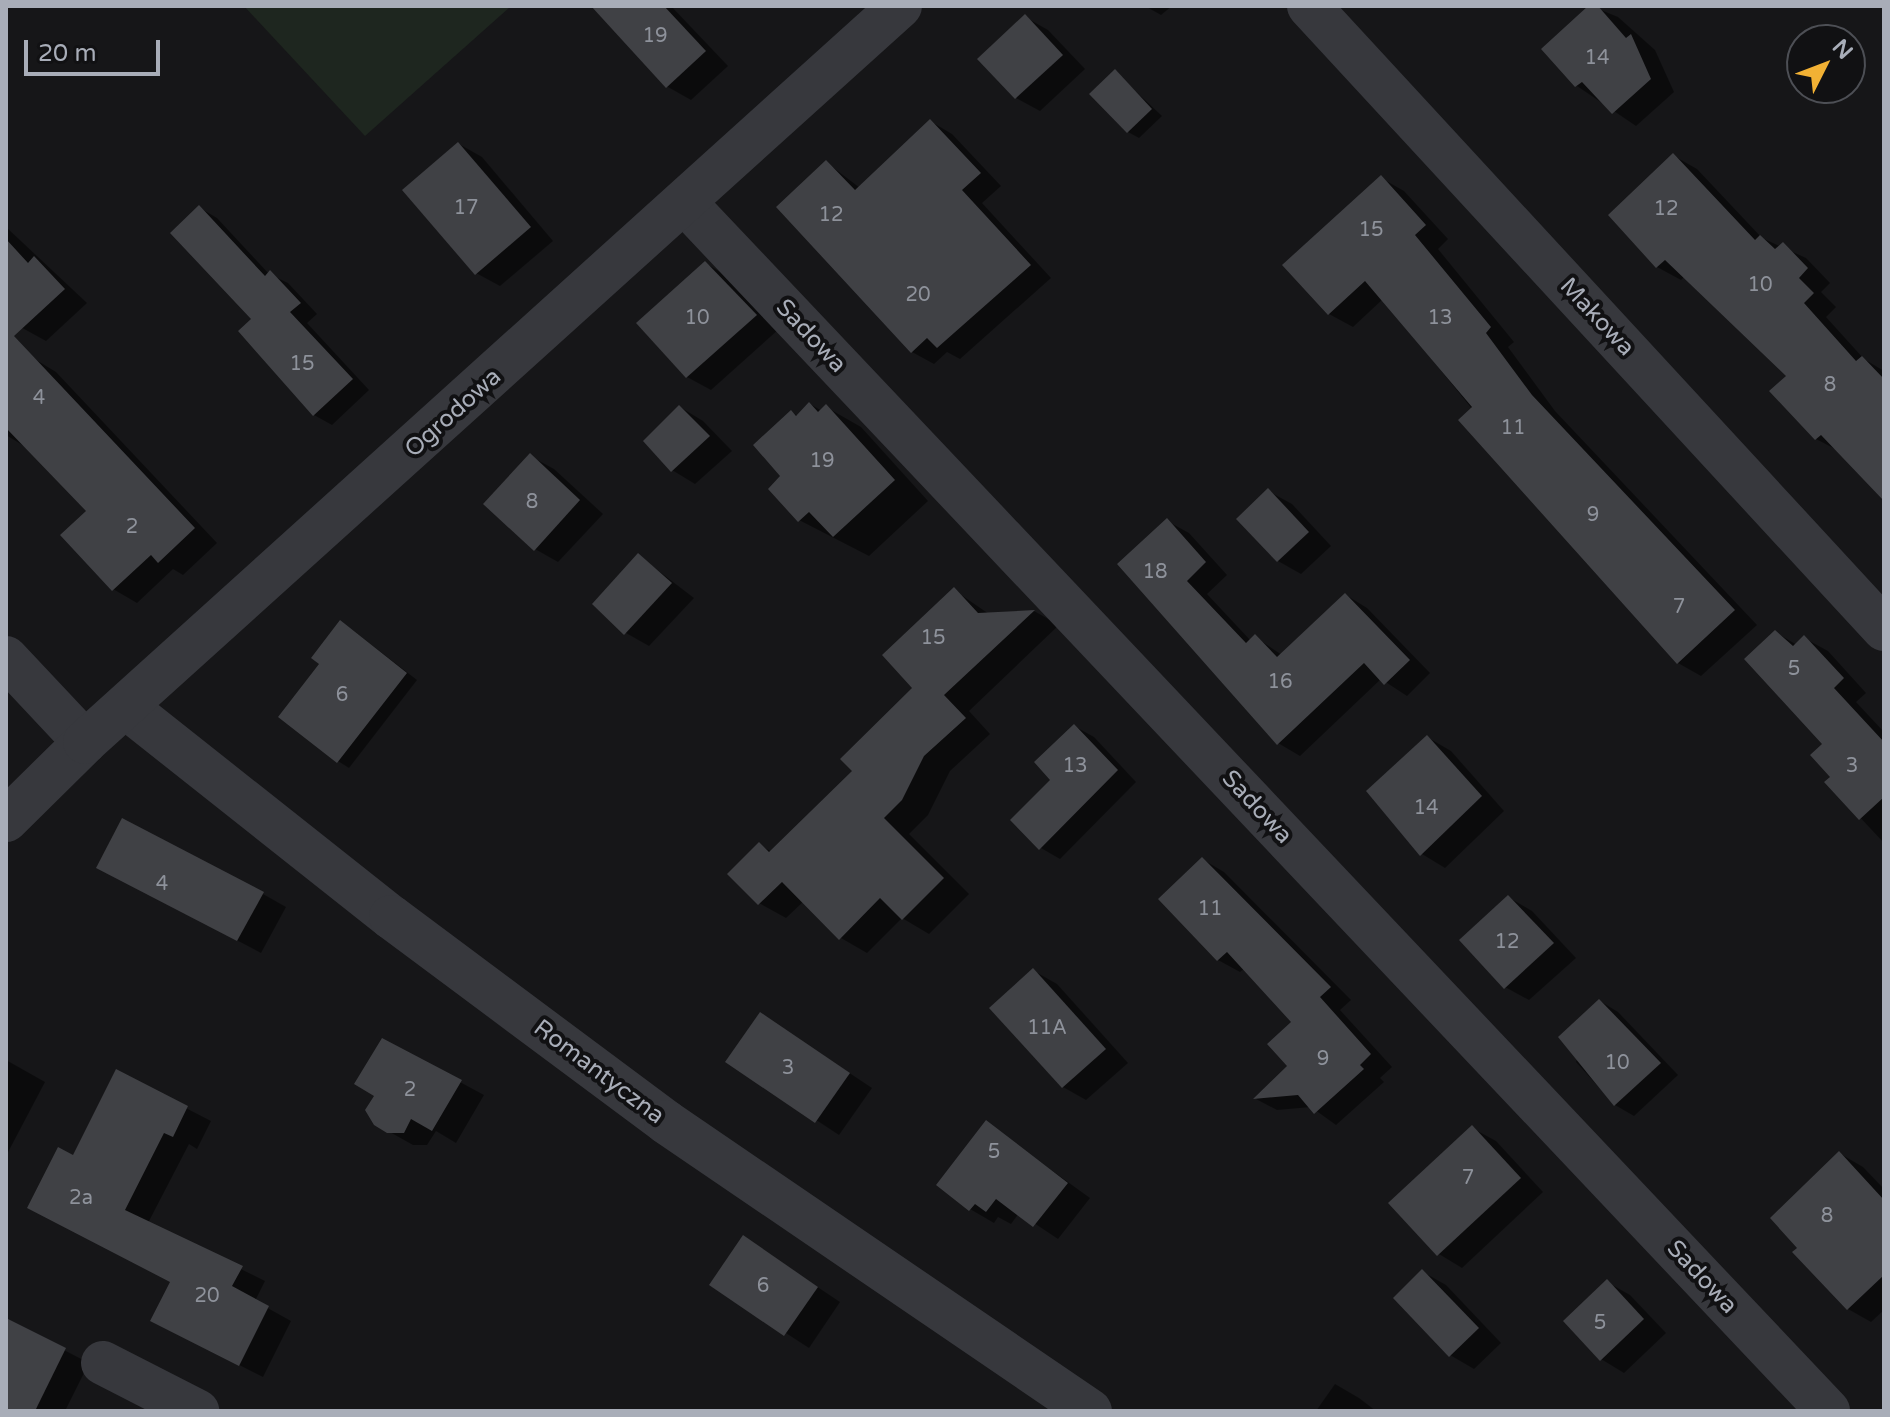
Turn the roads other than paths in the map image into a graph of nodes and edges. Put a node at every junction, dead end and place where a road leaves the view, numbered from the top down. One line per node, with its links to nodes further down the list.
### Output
1 (900, 6): 3 (street, Ogrodowa)
2 (1309, 6): 4 (street, Makowa)
3 (685, 203): 6 (street, Ogrodowa); 12 (street, Sadowa)
4 (1884, 629)
5 (6, 658): 7 (street)
6 (127, 708): 7 (street, Ogrodowa); 11 (street, Romantyczna)
7 (85, 742): 8 (street, Ogrodowa)
8 (6, 820)
9 (103, 1363): 10 (street)
10 (197, 1411)
11 (1090, 1411)
12 (1828, 1411)

